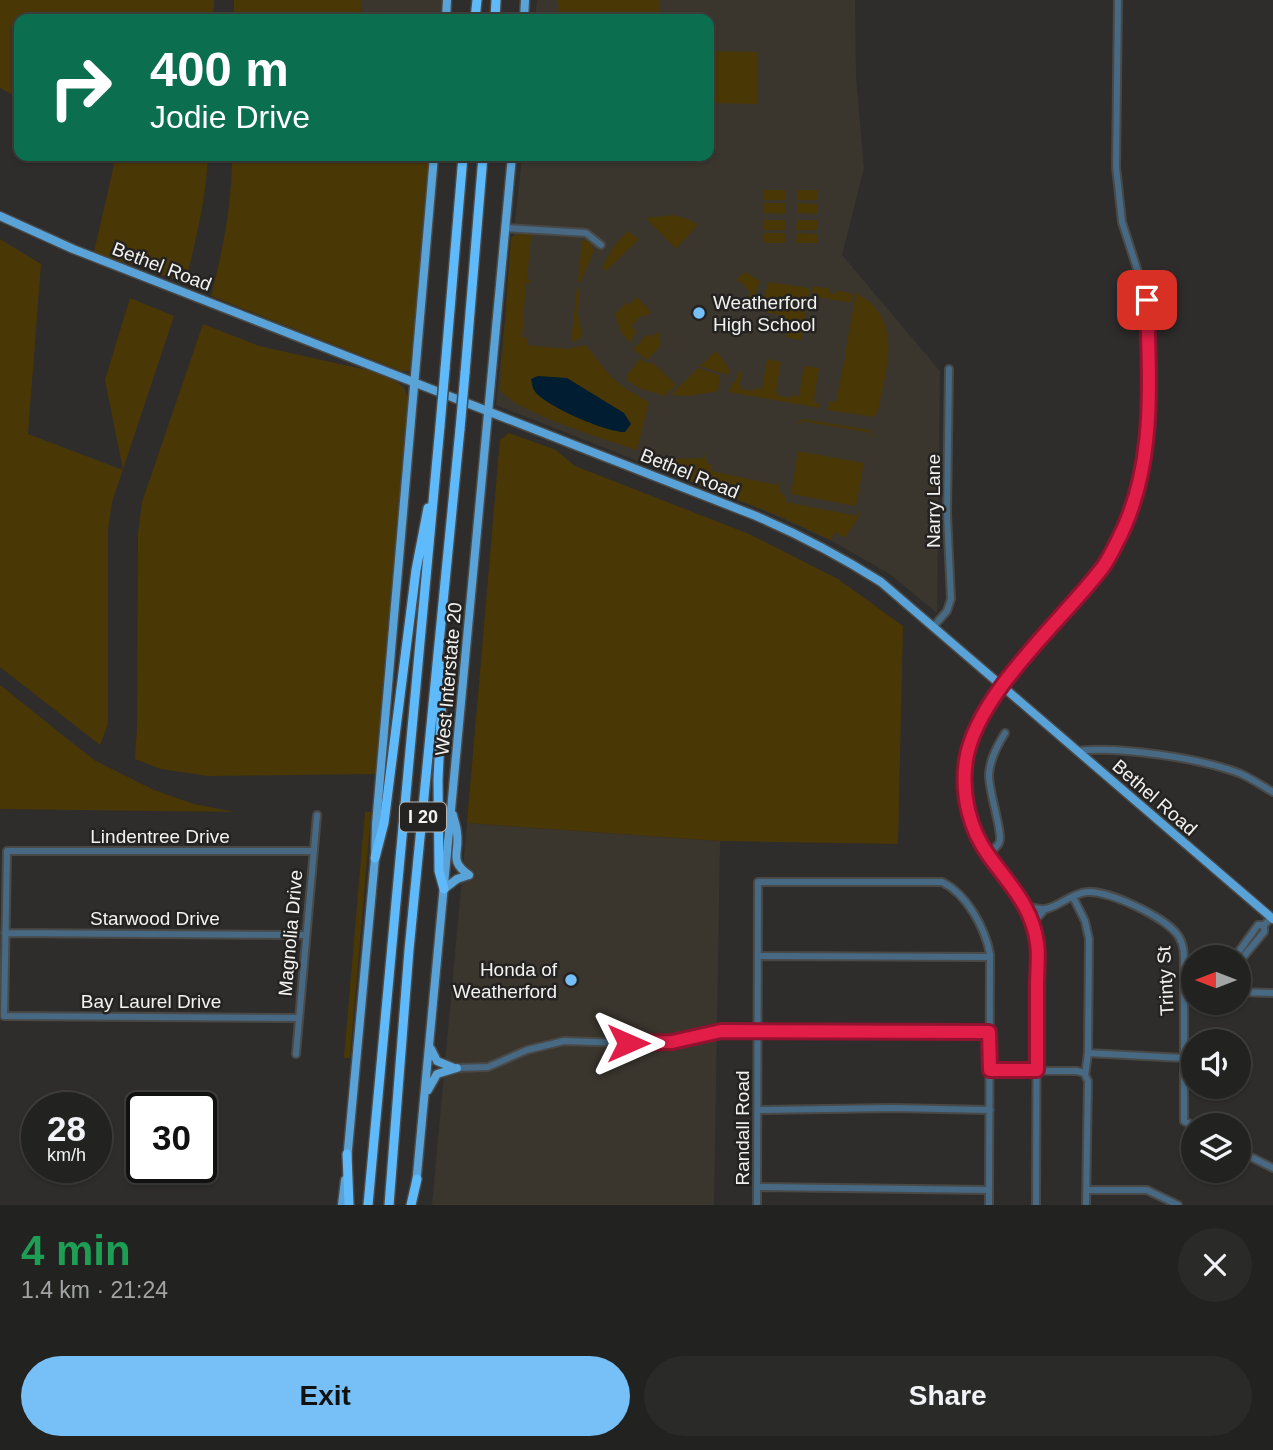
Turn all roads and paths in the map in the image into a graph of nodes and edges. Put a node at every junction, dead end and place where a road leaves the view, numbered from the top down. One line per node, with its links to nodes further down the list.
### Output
1 (1118, 0): 15 (street)
2 (434, 161): 10 (main road)
3 (463, 161): 12 (highway, I 20, bridge)
4 (483, 161): 14 (highway, I 20, bridge)
5 (512, 161): 7 (main road, West Interstate 20)
6 (0, 216): 10 (main road, Bethel Road)
7 (506, 228): 8 (street); 11 (main road, West Interstate 20)
8 (601, 245)
9 (949, 369): 13 (street, Narry Lane)
10 (415, 383): 11 (main road, Bethel Road); 23 (main road)
11 (488, 410): 13 (main road, Bethel Road); 19 (main road, West Interstate 20)
12 (433, 496): 23 (highway); 64 (highway, I 20)
13 (933, 627): 15 (main road, Bethel Road)
14 (438, 656): 24 (highway); 65 (highway, I 20)
15 (1002, 686): 17 (main road, Bethel Road); 22 (street)
16 (1005, 733): 22 (street)
17 (1077, 751): 18 (street); 28 (main road, Bethel Road)
18 (1273, 792)
19 (451, 809): 24 (main road, West Interstate 20); 24 (main road)
20 (317, 815): 21 (street, Magnolia Drive)
21 (313, 852): 31 (street, Lindentree Drive); 32 (street, Magnolia Drive)
22 (988, 855): 26 (street)
23 (375, 858): 55 (main road)
24 (444, 889): 44 (main road, West Interstate 20)
25 (1073, 897): 27 (street, Trinty St); 33 (street, Trinty St); 45 (street)
26 (1024, 906): 27 (street); 29 (street)
27 (1045, 909): 29 (street, Trinty St)
28 (1272, 918): 30 (street)
29 (1031, 925): 50 (street)
30 (1264, 925): 34 (street); 35 (street)
31 (5, 933): 32 (street, Starwood Drive); 40 (street)
32 (306, 935): 41 (street, Magnolia Drive)
33 (1183, 945)
34 (1242, 945)
35 (1251, 948)
36 (758, 956): 37 (street); 37 (street, Randall Road); 42 (street, Randall Road)
37 (990, 957): 43 (street)
38 (1251, 992): 39 (street)
39 (1273, 993)
40 (1, 1015): 41 (street, Bay Laurel Drive)
41 (299, 1018): 46 (street, Magnolia Drive)
42 (758, 1031): 43 (street); 48 (street); 53 (street, Randall Road)
43 (989, 1032): 49 (street)
44 (430, 1036): 48 (main road); 52 (main road, West Interstate 20)
45 (1088, 1053): 47 (street); 51 (street)
46 (296, 1054)
47 (1181, 1058)
48 (457, 1068): 52 (main road)
49 (990, 1070): 50 (street); 54 (street)
50 (1037, 1070): 51 (street); 69 (street)
51 (1085, 1075): 61 (street)
52 (424, 1103): 58 (main road, West Interstate 20)
53 (758, 1110): 54 (street); 59 (street, Randall Road)
54 (990, 1110): 60 (street)
55 (347, 1154): 62 (main road); 63 (highway)
56 (1251, 1157): 57 (street)
57 (1273, 1168)
58 (417, 1179): 66 (highway)
59 (758, 1187): 60 (street); 67 (street, Randall Road)
60 (989, 1190): 68 (street)
61 (1087, 1190): 70 (street); 71 (street)
62 (342, 1205)
63 (349, 1205)
64 (368, 1205)
65 (389, 1205)
66 (413, 1205)
67 (757, 1205)
68 (989, 1205)
69 (1036, 1205)
70 (1086, 1205)
71 (1178, 1205)

